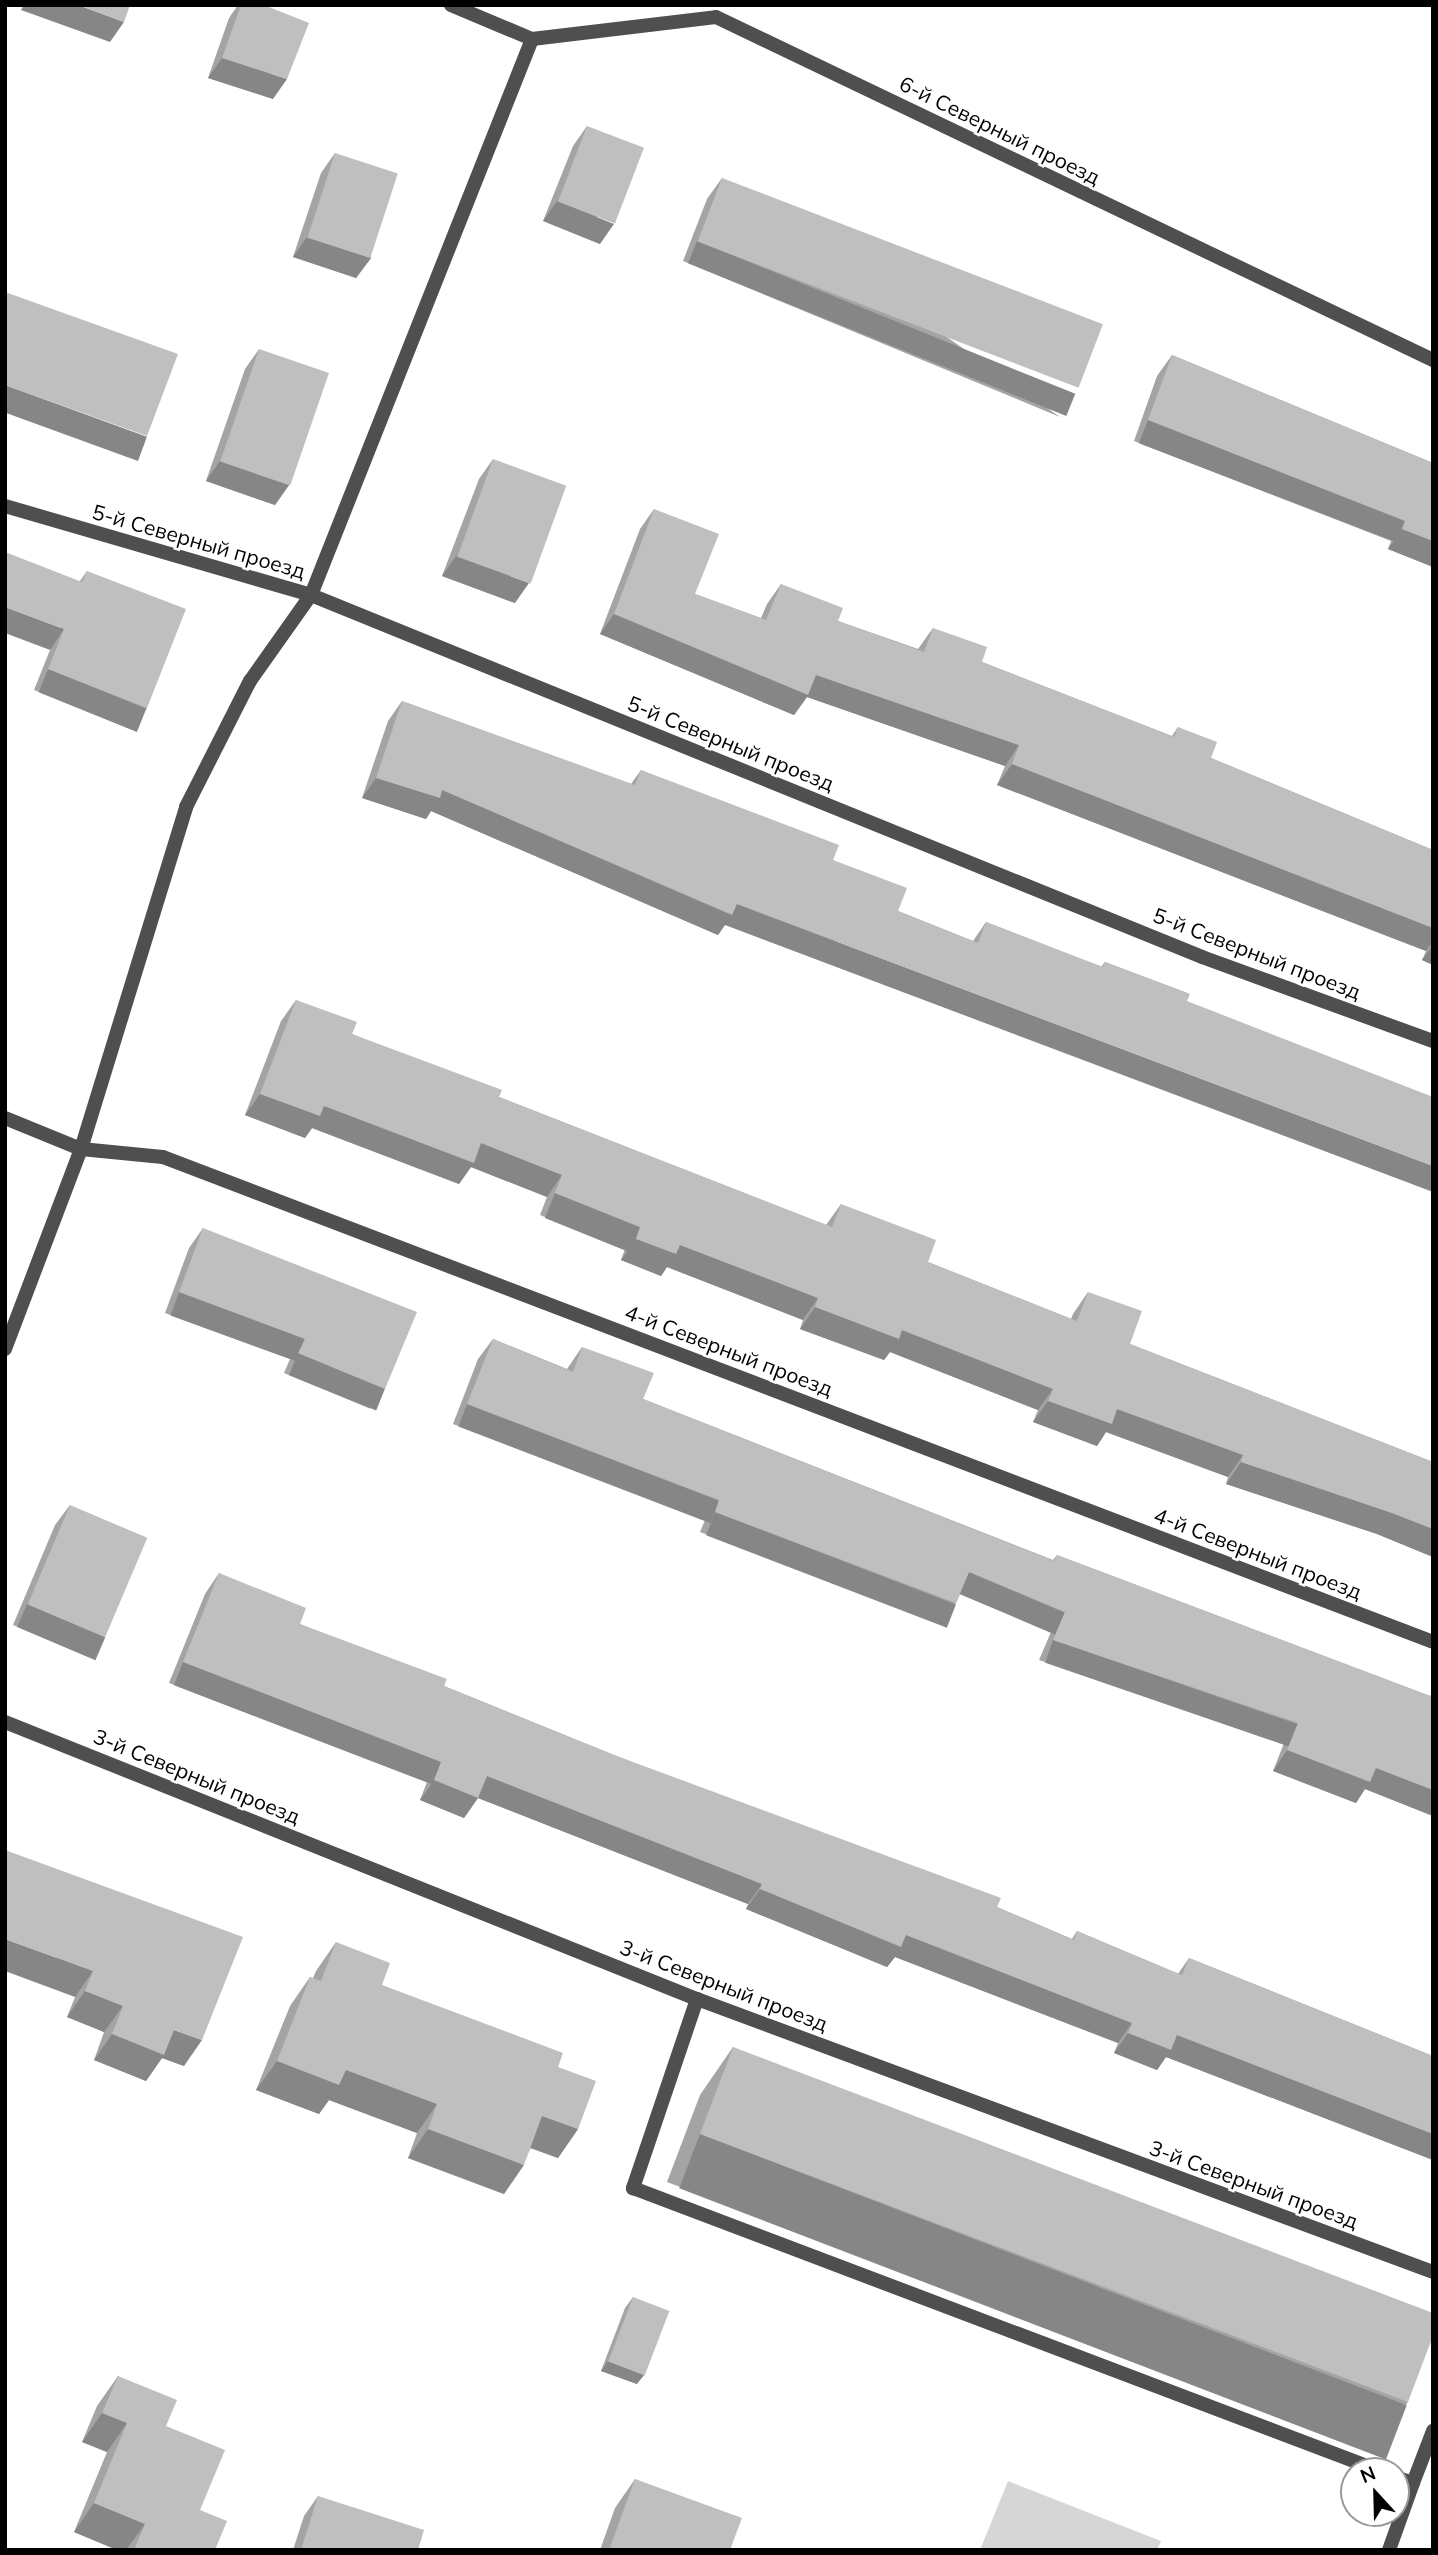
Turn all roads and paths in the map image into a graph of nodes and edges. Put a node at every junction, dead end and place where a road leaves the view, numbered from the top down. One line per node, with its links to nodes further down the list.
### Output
1 (451, 5): 3 (street)
2 (712, 11): 3 (street, 6-й Северный проезд); 4 (street, 6-й Северный проезд)
3 (531, 39): 6 (street)
4 (1433, 360)
5 (5, 506): 6 (street, 5-й Северный проезд)
6 (311, 595): 7 (street, 5-й Северный проезд); 9 (street)
7 (1433, 1041)
8 (5, 1118): 9 (street, 4-й Северный проезд)
9 (81, 1149): 10 (street); 11 (street, 4-й Северный проезд)
10 (5, 1349)
11 (1433, 1642)
12 (5, 1721): 13 (street, 3-й Северный проезд)
13 (697, 1999): 14 (street, 3-й Северный проезд); 16 (street)
14 (1433, 2272)
15 (1433, 2431): 18 (street)
16 (1343, 2457)
17 (1410, 2482): 18 (street)
18 (1413, 2483): 19 (street)
19 (1389, 2550)

